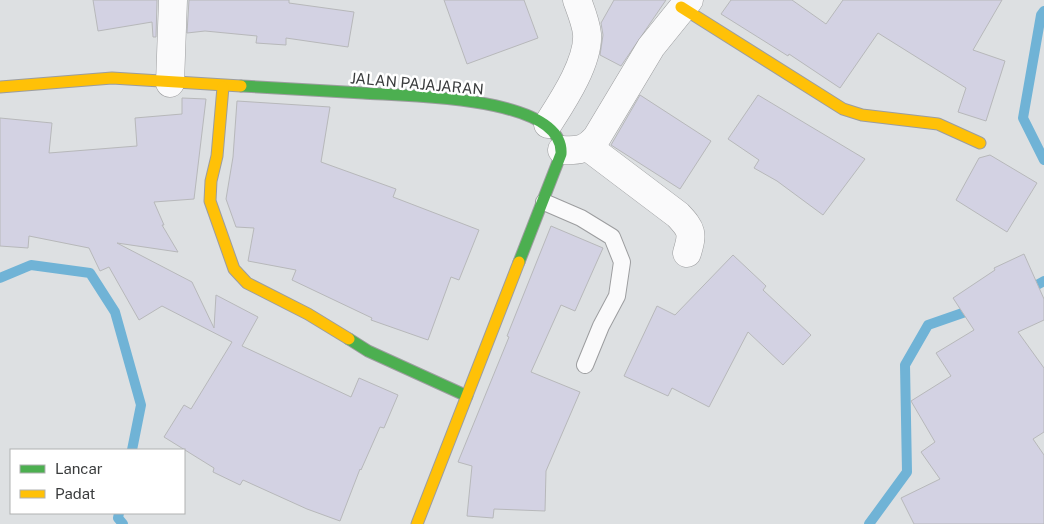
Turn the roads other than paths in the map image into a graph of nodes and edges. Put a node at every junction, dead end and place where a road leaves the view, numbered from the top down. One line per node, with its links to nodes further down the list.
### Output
1 (173, 0): 4 (street)
2 (577, 0): 7 (street)
3 (685, 4): 8 (main road); 9 (street)
4 (170, 83): 5 (main road, JALAN PAJAJARAN); 6 (main road, JALAN PAJAJARAN)
5 (223, 86): 7 (main road, JALAN PAJAJARAN); 14 (main road)
6 (0, 87)
7 (548, 124): 10 (main road)
8 (980, 143)
9 (588, 147): 10 (street); 12 (street)
10 (562, 150): 11 (main road)
11 (544, 202): 13 (lane); 14 (main road)
12 (687, 253)
13 (585, 365)
14 (466, 396): 15 (main road)
15 (417, 524)

